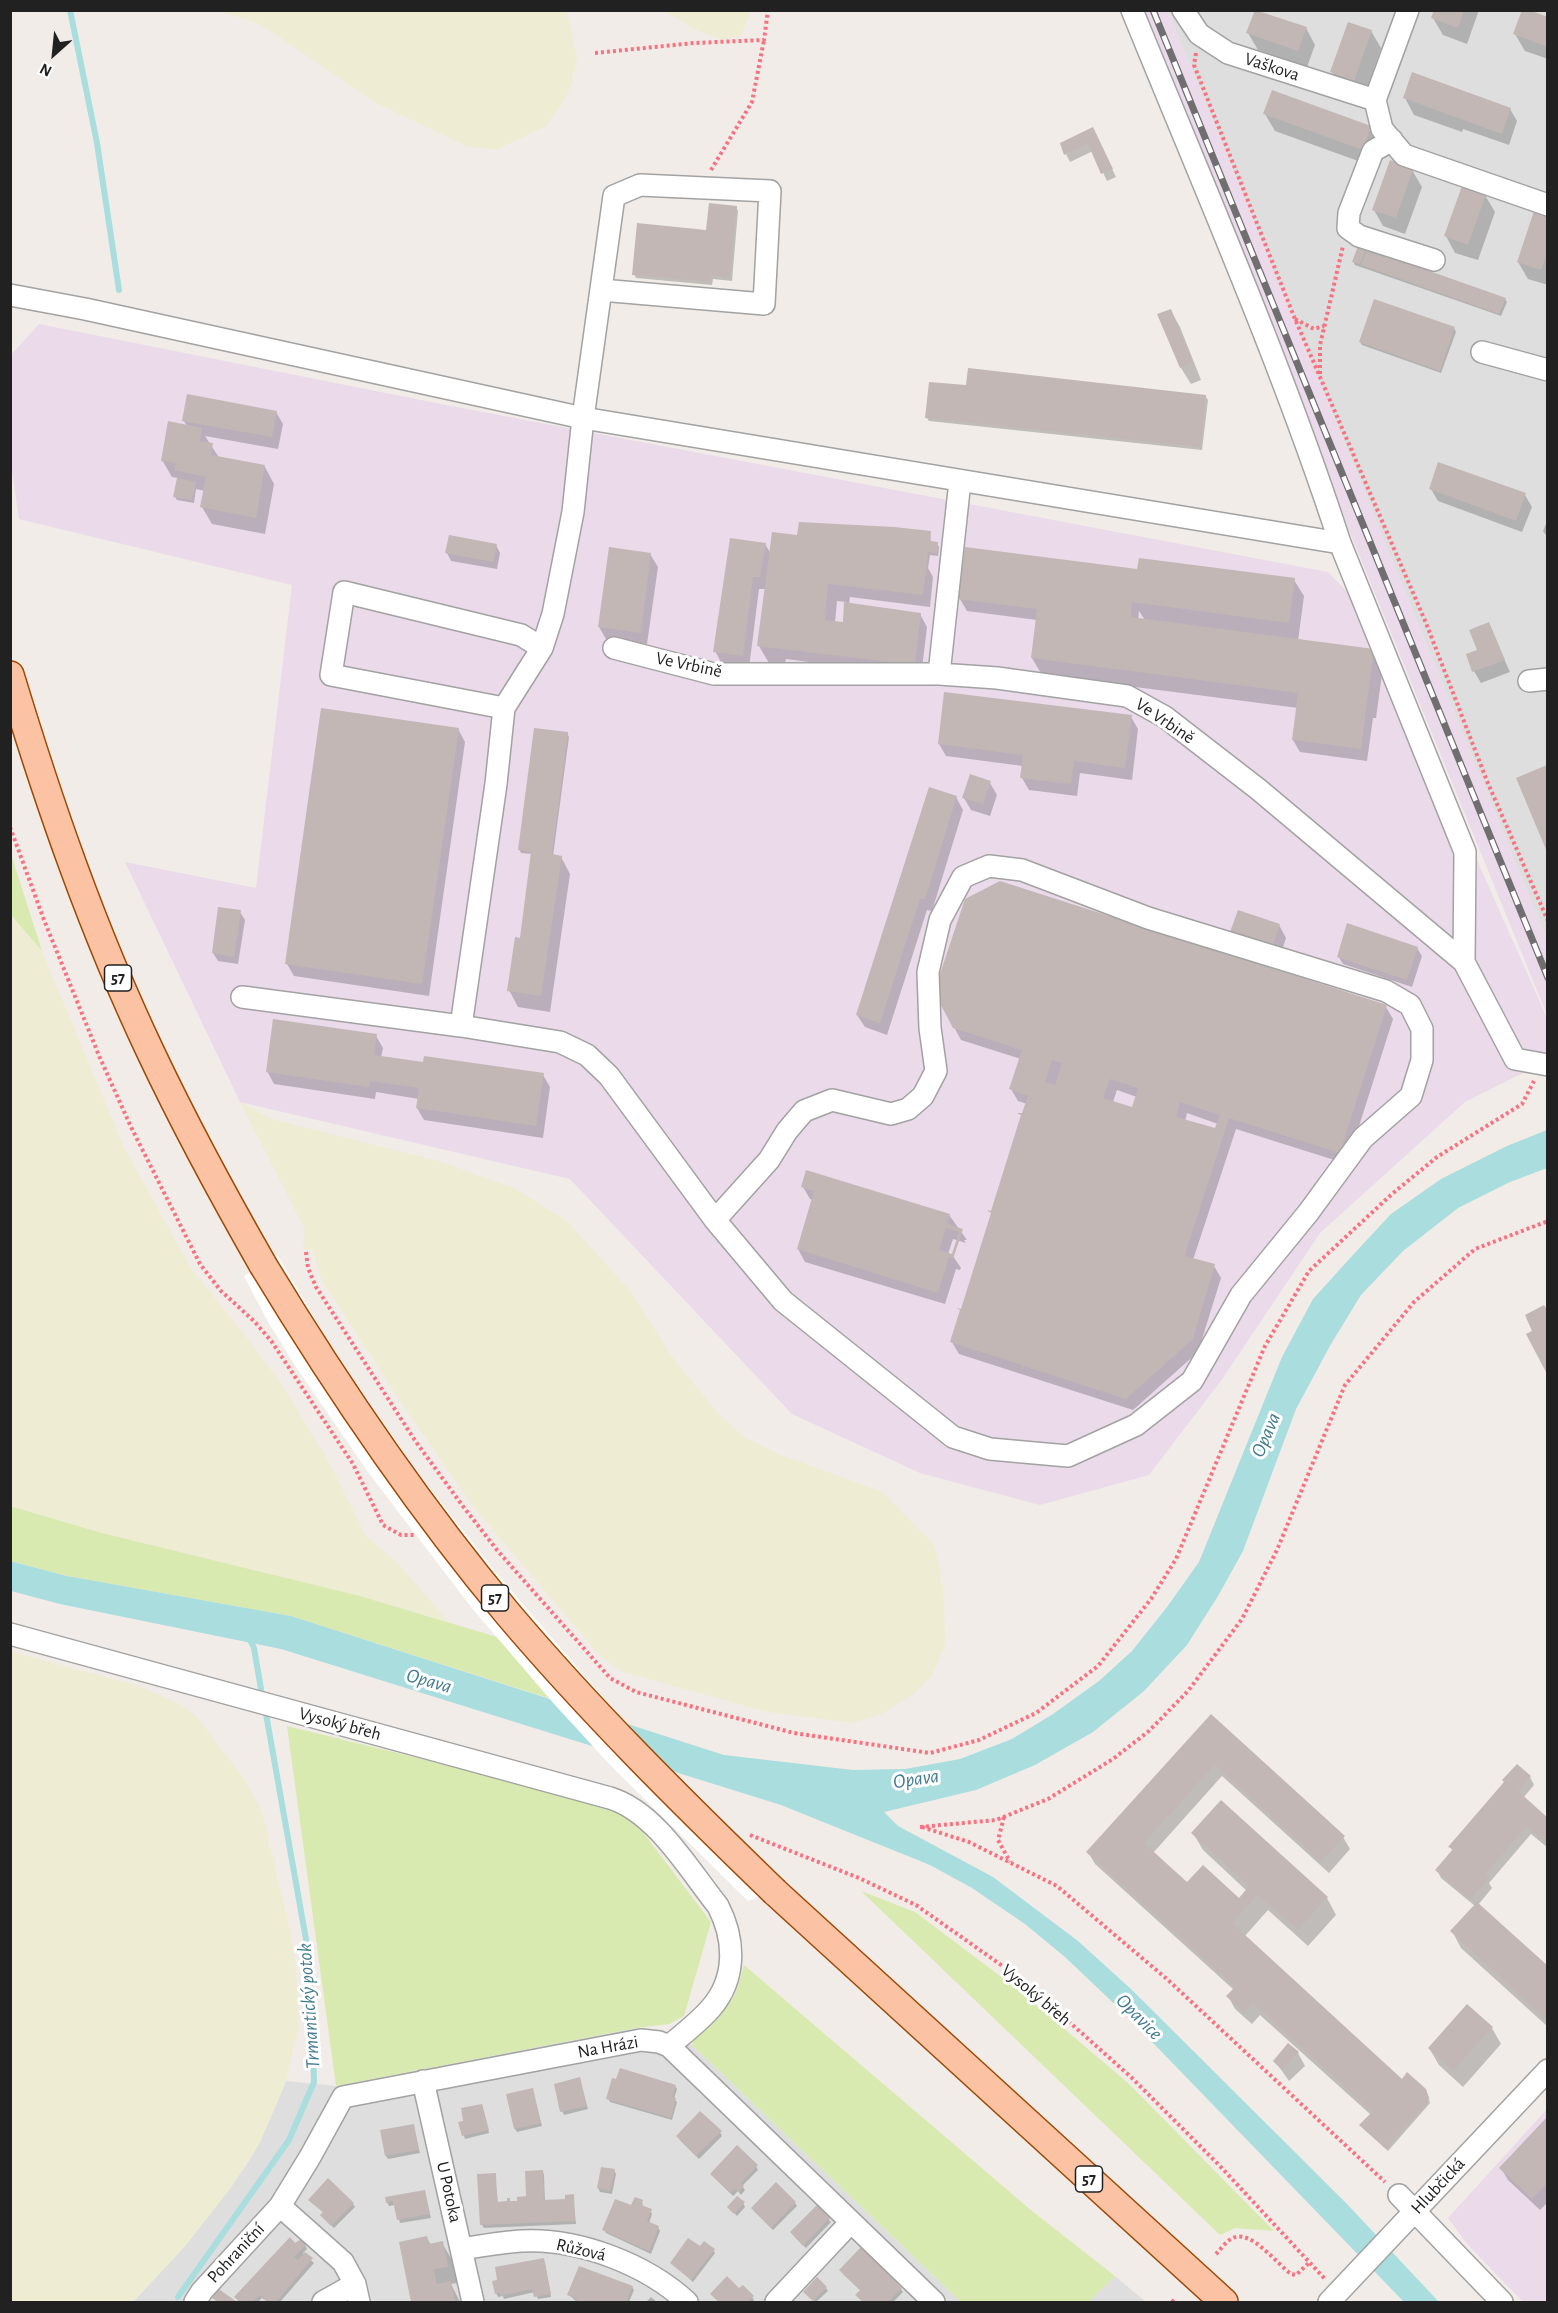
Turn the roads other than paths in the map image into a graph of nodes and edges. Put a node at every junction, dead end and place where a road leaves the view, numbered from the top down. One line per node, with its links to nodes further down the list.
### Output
1 (1132, 10): 14 (street)
2 (1184, 10): 4 (street, Vaškova)
3 (1408, 10): 4 (street)
4 (1375, 100): 5 (street)
5 (1392, 140): 6 (street); 7 (street)
6 (1548, 206)
7 (1434, 260)
8 (601, 290): 8 (street); 12 (street)
9 (10, 295): 12 (street)
10 (1482, 352): 11 (street)
11 (1548, 370)
12 (583, 418): 13 (street); 15 (street)
13 (960, 481): 14 (street); 17 (street)
14 (1340, 543): 20 (street)
15 (542, 648): 19 (street); 19 (street)
16 (614, 648): 17 (street, Ve Vrbině)
17 (939, 674): 20 (street, Ve Vrbině)
18 (10, 675): 42 (main road, 57, bridge)
19 (504, 708): 22 (street)
20 (1464, 962): 23 (street, Ve Vrbině)
21 (243, 997): 22 (street)
22 (461, 1026): 24 (street)
23 (1545, 1065)
24 (715, 1220): 24 (street)
25 (10, 1634): 26 (street, Vysoký břeh)
26 (669, 2046): 28 (street, Na Hrázi); 32 (street)
27 (1548, 2070): 31 (street, Hlubčická)
28 (423, 2081): 30 (street, Na Hrázi); 33 (street, U Potoka)
29 (1399, 2195): 31 (street)
30 (280, 2206): 34 (street); 36 (street, Pohraniční)
31 (1409, 2217): 35 (street, Hlubčická); 43 (street)
32 (851, 2222): 40 (street); 41 (street)
33 (462, 2249): 38 (street, U Potoka); 39 (street, Růžová)
34 (357, 2293): 37 (street)
35 (1340, 2296)
36 (195, 2302)
37 (322, 2302)
38 (473, 2302)
39 (687, 2302)
40 (777, 2302)
41 (934, 2302)
42 (1224, 2302)
43 (1502, 2302)

